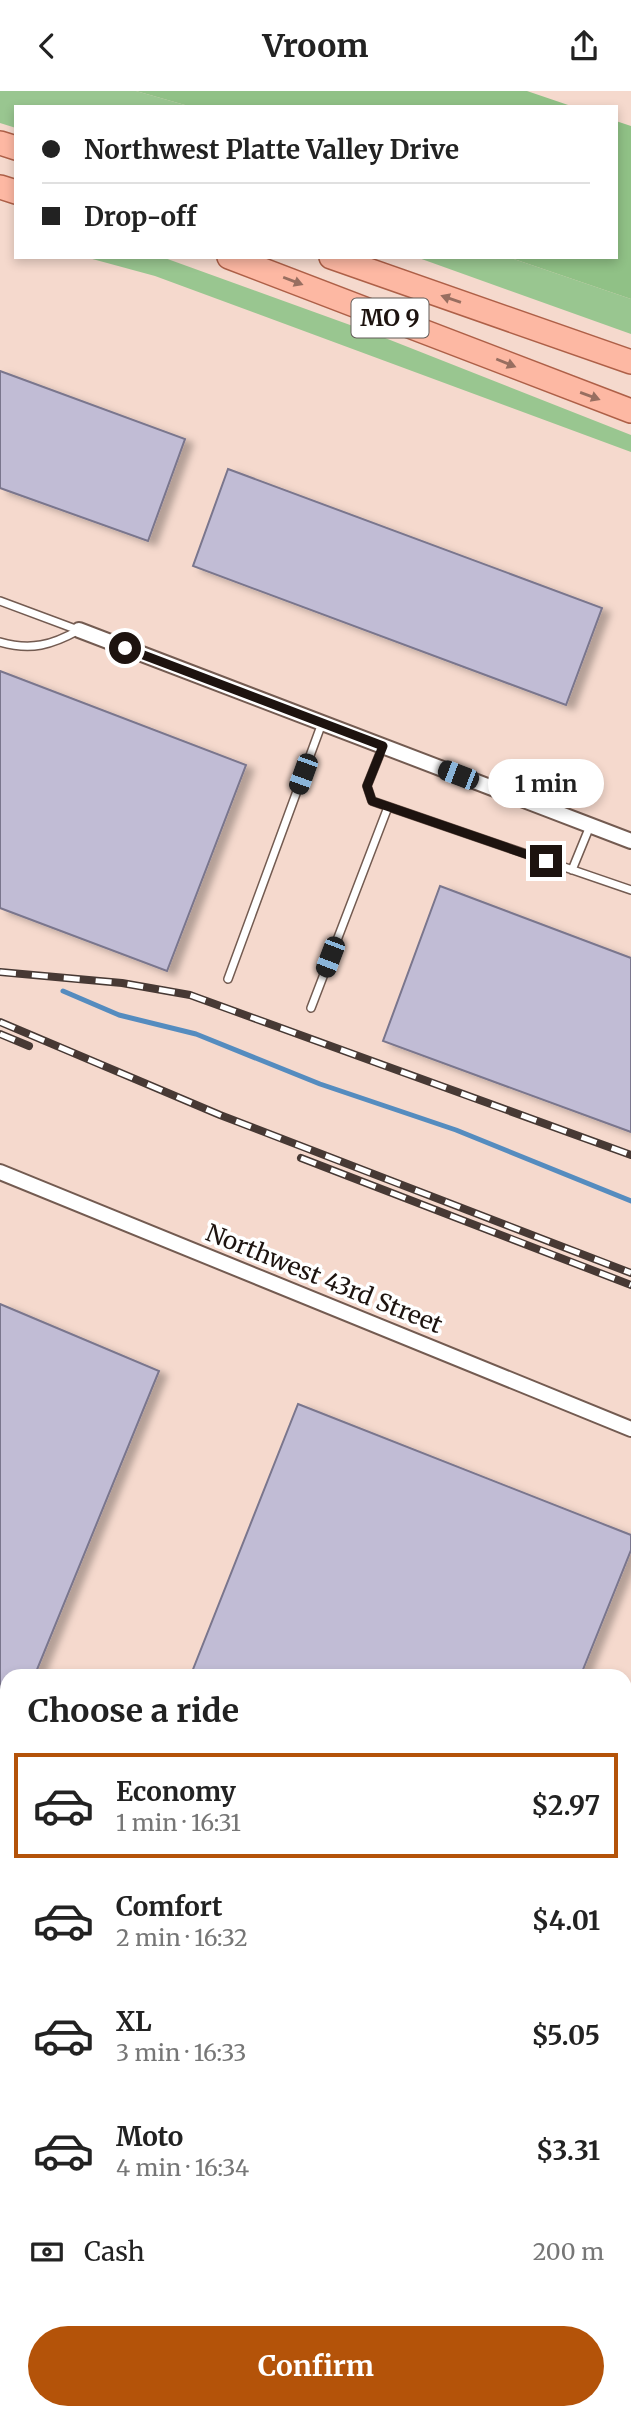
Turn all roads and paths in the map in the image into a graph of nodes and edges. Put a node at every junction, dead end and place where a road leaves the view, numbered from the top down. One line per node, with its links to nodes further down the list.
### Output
1 (234, 259): 4 (main road, MO 9, one-way to 4)
2 (337, 259): 3 (main road, MO 9, one-way to 2)
3 (631, 362)
4 (631, 411)
5 (0, 601): 6 (lane)
6 (79, 630): 7 (lane); 8 (street)
7 (0, 642)
8 (322, 723): 9 (street); 15 (lane)
9 (383, 746): 10 (lane); 11 (street)
10 (388, 807): 13 (lane); 16 (lane)
11 (590, 826): 12 (street); 13 (lane)
12 (631, 841)
13 (572, 870): 14 (lane)
14 (631, 890)
15 (228, 979)
16 (311, 1008)
17 (0, 1172): 18 (street, Northwest 43rd Street)
18 (631, 1429)

